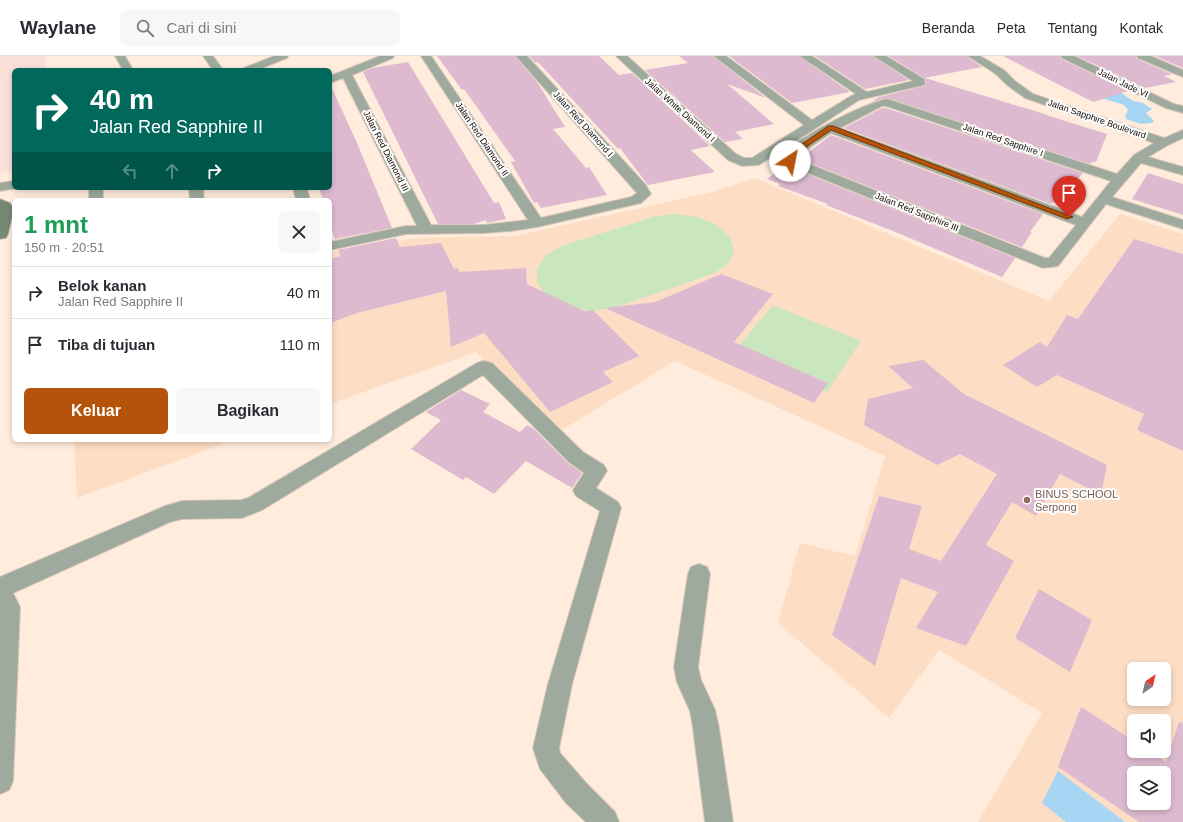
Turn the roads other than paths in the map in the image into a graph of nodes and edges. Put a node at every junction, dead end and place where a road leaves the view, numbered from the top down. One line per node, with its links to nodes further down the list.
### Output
1 (120, 56): 14 (street)
2 (208, 56): 15 (street)
3 (283, 56): 16 (street)
4 (389, 56): 17 (street)
5 (426, 56): 35 (street, Jalan Red Diamond II)
6 (521, 56): 35 (street, Jalan Red Diamond I)
7 (620, 56): 22 (street, Jalan White Diamond I)
8 (719, 56): 22 (street)
9 (805, 56): 20 (street)
10 (879, 56): 20 (street)
11 (973, 56): 25 (street, Jalan Sapphire Boulevard)
12 (1066, 56): 21 (street, Jalan Jade VI)
13 (1142, 56): 18 (street)
14 (127, 68)
15 (217, 68)
16 (253, 68)
17 (346, 73): 19 (street); 38 (street, Jalan Red Diamond III)
18 (1183, 74)
19 (332, 79)
20 (864, 95): 22 (street)
21 (1182, 110)
22 (811, 125)
23 (830, 128): 30 (street, Jalan Red Sapphire I); 36 (street); 36 (street, Jalan Red Sapphire III)
24 (1183, 134): 25 (street)
25 (1164, 142): 26 (street)
26 (1138, 158): 27 (street); 30 (street)
27 (1183, 171)
28 (12, 173): 29 (street)
29 (0, 175)
30 (1119, 179): 33 (street)
31 (12, 185): 32 (street)
32 (0, 187)
33 (1103, 199): 36 (street); 37 (street)
34 (0, 204): 39 (street)
35 (537, 223): 38 (street)
36 (1084, 223)
37 (1183, 225)
38 (426, 229): 40 (street)
39 (0, 234)
40 (332, 246)
41 (699, 574): 46 (street)
42 (0, 588): 45 (street)
43 (0, 592): 44 (street)
44 (0, 781)
45 (605, 822)
46 (719, 822)

